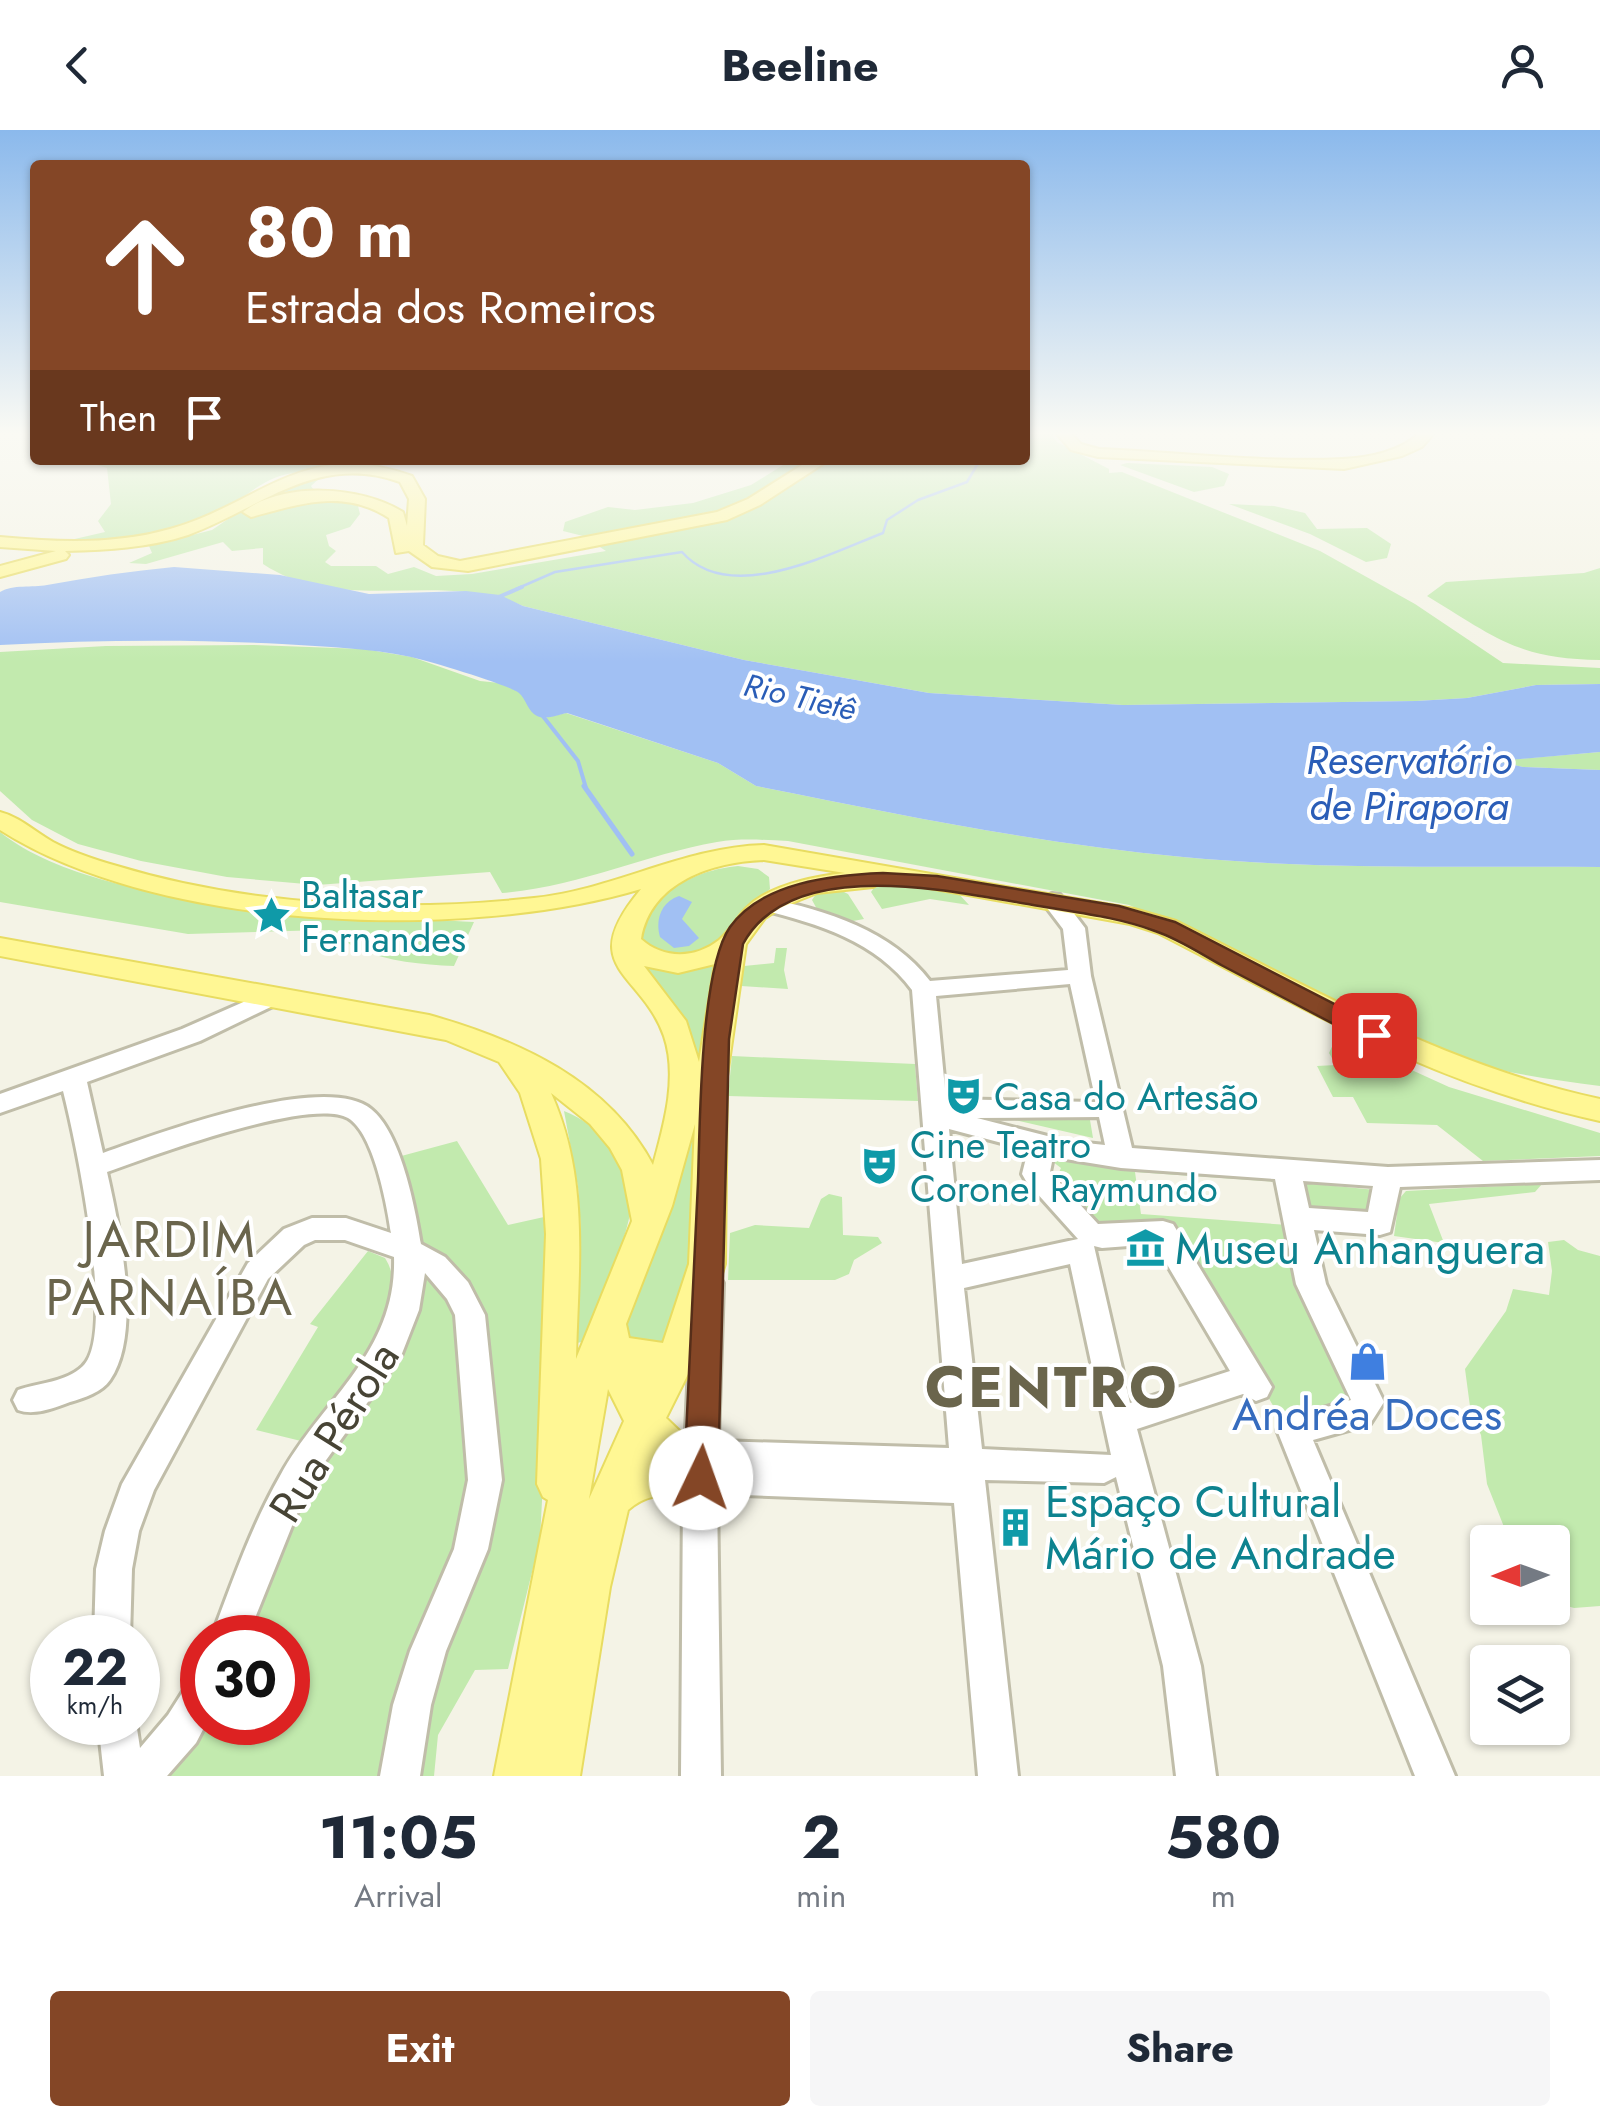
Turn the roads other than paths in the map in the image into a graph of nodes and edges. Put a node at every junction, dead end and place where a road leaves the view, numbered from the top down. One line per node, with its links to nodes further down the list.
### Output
1 (231, 508): 7 (main road)
2 (265, 508): 8 (main road)
3 (382, 508): 6 (main road)
4 (416, 508): 5 (main road)
5 (740, 508)
6 (755, 508)
7 (0, 542)
8 (101, 548): 9 (main road); 10 (main road)
9 (0, 554)
10 (0, 572)
11 (0, 818): 13 (main road)
12 (719, 858): 13 (main road); 14 (main road); 15 (main road)
13 (680, 870): 17 (main road)
14 (937, 883): 15 (main road); 16 (main road)
15 (769, 903): 18 (main road); 21 (street)
16 (1082, 918): 20 (street); 27 (main road)
17 (627, 941): 18 (main road); 36 (main road)
18 (732, 944): 39 (main road)
19 (0, 948): 22 (main road)
20 (1080, 976): 21 (street); 30 (street)
21 (924, 990): 28 (street)
22 (272, 997): 23 (main road); 24 (street)
23 (504, 1050): 36 (main road); 50 (main road)
24 (73, 1078): 25 (street); 31 (street)
25 (0, 1104)
26 (1090, 1110): 28 (street)
27 (1600, 1110)
28 (934, 1112): 29 (street); 40 (street)
29 (1043, 1144): 30 (street); 37 (street)
30 (1121, 1158): 33 (street)
31 (94, 1166): 38 (street, Rua Pérola); 43 (street)
32 (1600, 1170): 34 (street)
33 (1287, 1171): 34 (street); 35 (street)
34 (1388, 1178): 35 (street)
35 (1298, 1218): 63 (street)
36 (648, 1224): 41 (main road)
37 (1085, 1241): 40 (street); 44 (street); 44 (street)
38 (408, 1251): 51 (street); 52 (street, Rua Pérola); 57 (street)
39 (707, 1264): 42 (main road); 46 (street)
40 (949, 1279): 48 (street)
41 (610, 1335): 42 (main road); 45 (main road); 50 (main road)
42 (676, 1360): 45 (main road)
43 (29, 1400)
44 (1120, 1420): 62 (street)
45 (644, 1422): 46 (main road); 49 (main road)
46 (702, 1467): 48 (street); 49 (main road); 60 (street)
47 (1104, 1468): 48 (street)
48 (969, 1476): 61 (street)
49 (609, 1500): 59 (main road)
50 (556, 1557): 58 (main road)
51 (113, 1615)
52 (239, 1615)
53 (180, 1731): 56 (street)
54 (120, 1745): 55 (street)
55 (124, 1776)
56 (141, 1776)
57 (400, 1776)
58 (518, 1776)
59 (556, 1776)
60 (701, 1776)
61 (998, 1776)
62 (1196, 1776)
63 (1435, 1776)

